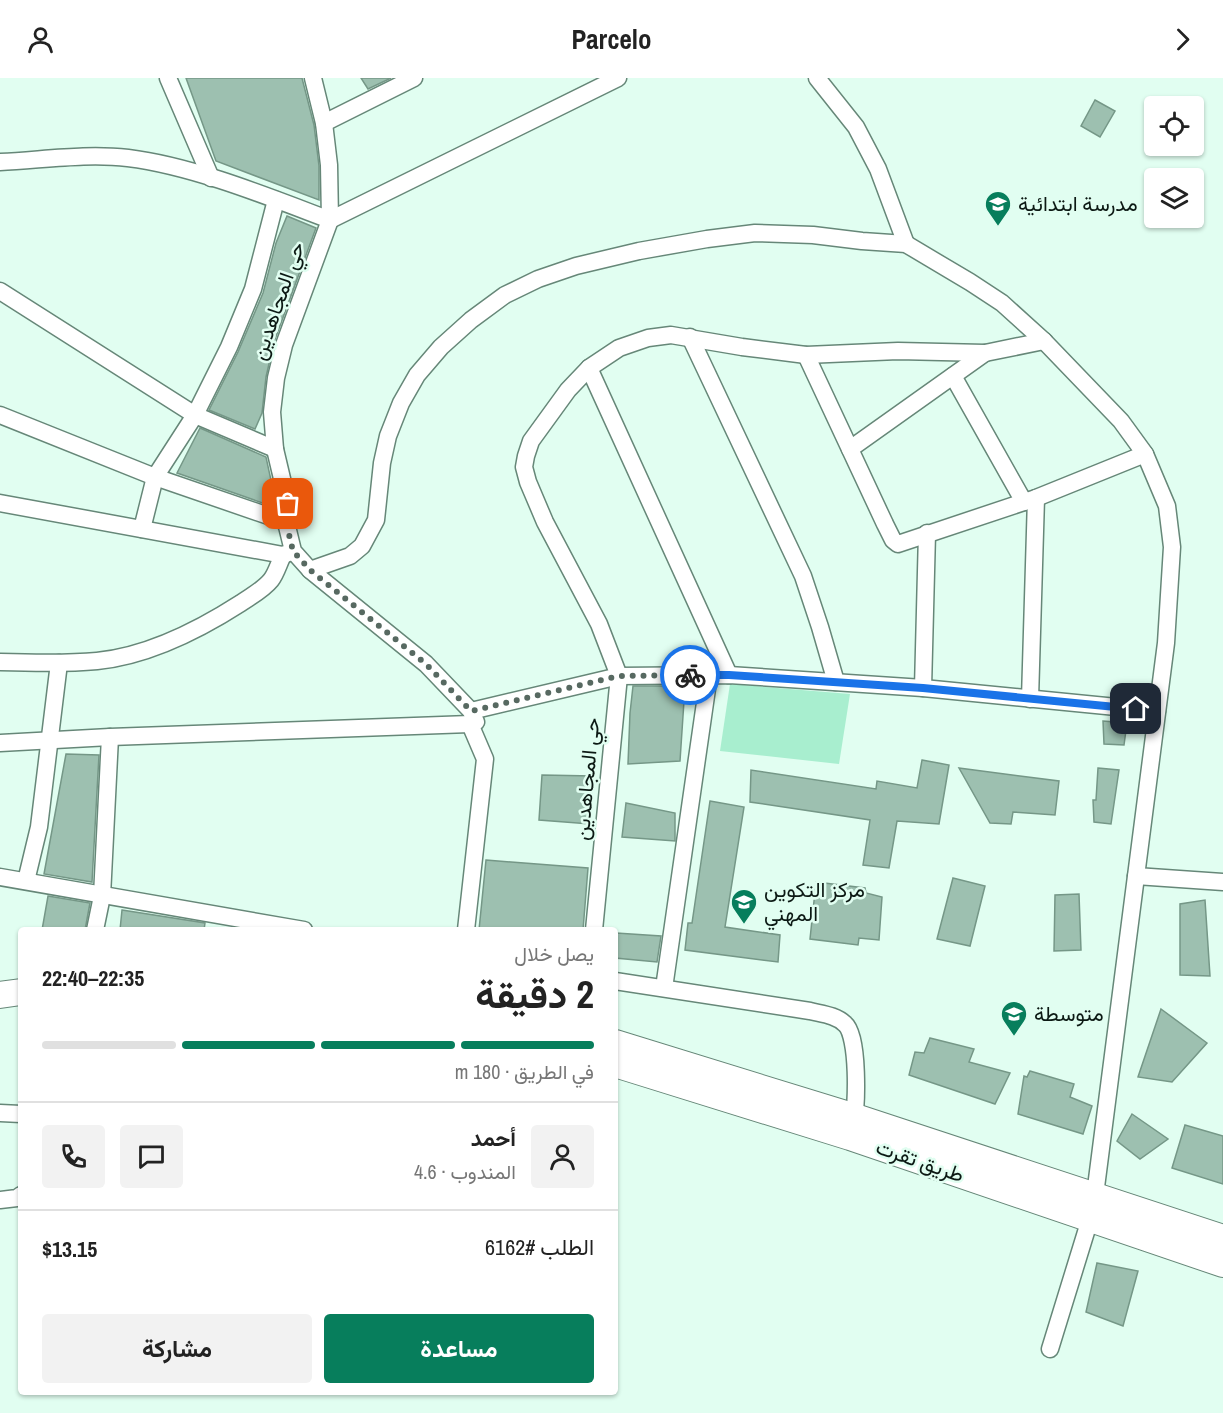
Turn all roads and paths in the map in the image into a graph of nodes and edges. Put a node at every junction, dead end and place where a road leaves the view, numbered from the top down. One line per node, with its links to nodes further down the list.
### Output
1 (168, 78): 8 (street)
2 (313, 78): 6 (street, حي المجاهدين)
3 (414, 78): 6 (street)
4 (618, 78): 10 (street)
5 (816, 78): 11 (street)
6 (324, 123): 10 (street, حي المجاهدين)
7 (0, 162): 8 (street)
8 (211, 178): 9 (street)
9 (276, 200): 10 (street); 19 (street)
10 (330, 220): 21 (street, حي المجاهدين)
11 (906, 244): 14 (street); 31 (street)
12 (0, 291): 19 (street)
13 (690, 337): 16 (street); 17 (street); 37 (street)
14 (1044, 341): 15 (street); 23 (street)
15 (985, 353): 16 (street); 18 (street)
16 (806, 355): 22 (street)
17 (589, 368): 35 (street); 36 (street)
18 (953, 376): 22 (street); 25 (street)
19 (195, 414): 21 (street); 24 (street)
20 (0, 416): 24 (street)
21 (275, 449): 27 (street, حي المجاهدين)
22 (850, 449): 29 (street)
23 (1145, 454): 25 (street); 40 (street)
24 (155, 477): 27 (street); 28 (street)
25 (1030, 500): 29 (street); 39 (street)
26 (0, 503): 28 (street)
27 (286, 522): 30 (street, حي المجاهدين)
28 (142, 529): 30 (street)
29 (927, 533): 38 (street)
30 (288, 553): 31 (street, حي المجاهدين); 33 (street)
31 (310, 570): 41 (street, حي المجاهدين)
32 (0, 663): 33 (street)
33 (59, 663): 43 (street)
34 (709, 675): 35 (street); 36 (street); 57 (street)
35 (729, 675): 37 (street)
36 (619, 676): 41 (street, حي المجاهدين); 53 (street, حي المجاهدين)
37 (836, 682): 38 (street)
38 (923, 688): 39 (street)
39 (1030, 699): 40 (street)
40 (1157, 711): 45 (street)
41 (470, 717): 42 (street); 52 (street)
42 (110, 737): 43 (street); 49 (street)
43 (48, 741): 44 (street); 47 (street)
44 (0, 743)
45 (1136, 876): 48 (street); 67 (street)
46 (0, 877): 47 (street)
47 (26, 881): 49 (street)
48 (1223, 882)
49 (102, 896): 50 (street); 51 (street)
50 (96, 927)
51 (286, 927)
52 (466, 927)
53 (594, 927)
54 (18, 979): 55 (main road)
55 (0, 980)
56 (618, 981): 57 (street)
57 (664, 988): 64 (street)
58 (18, 992): 59 (main road)
59 (0, 994)
60 (618, 1044): 64 (main road, طريق تقرت)
61 (618, 1065): 64 (main road, طريق تقرت)
62 (0, 1113): 63 (street)
63 (18, 1114)
64 (852, 1127): 67 (main road, طريق تقرت)
65 (18, 1197): 66 (street)
66 (0, 1200)
67 (1092, 1207): 68 (main road, طريق تقرت); 69 (main road, طريق تقرت); 70 (street)
68 (1223, 1238)
69 (1223, 1264)
70 (1050, 1349)

